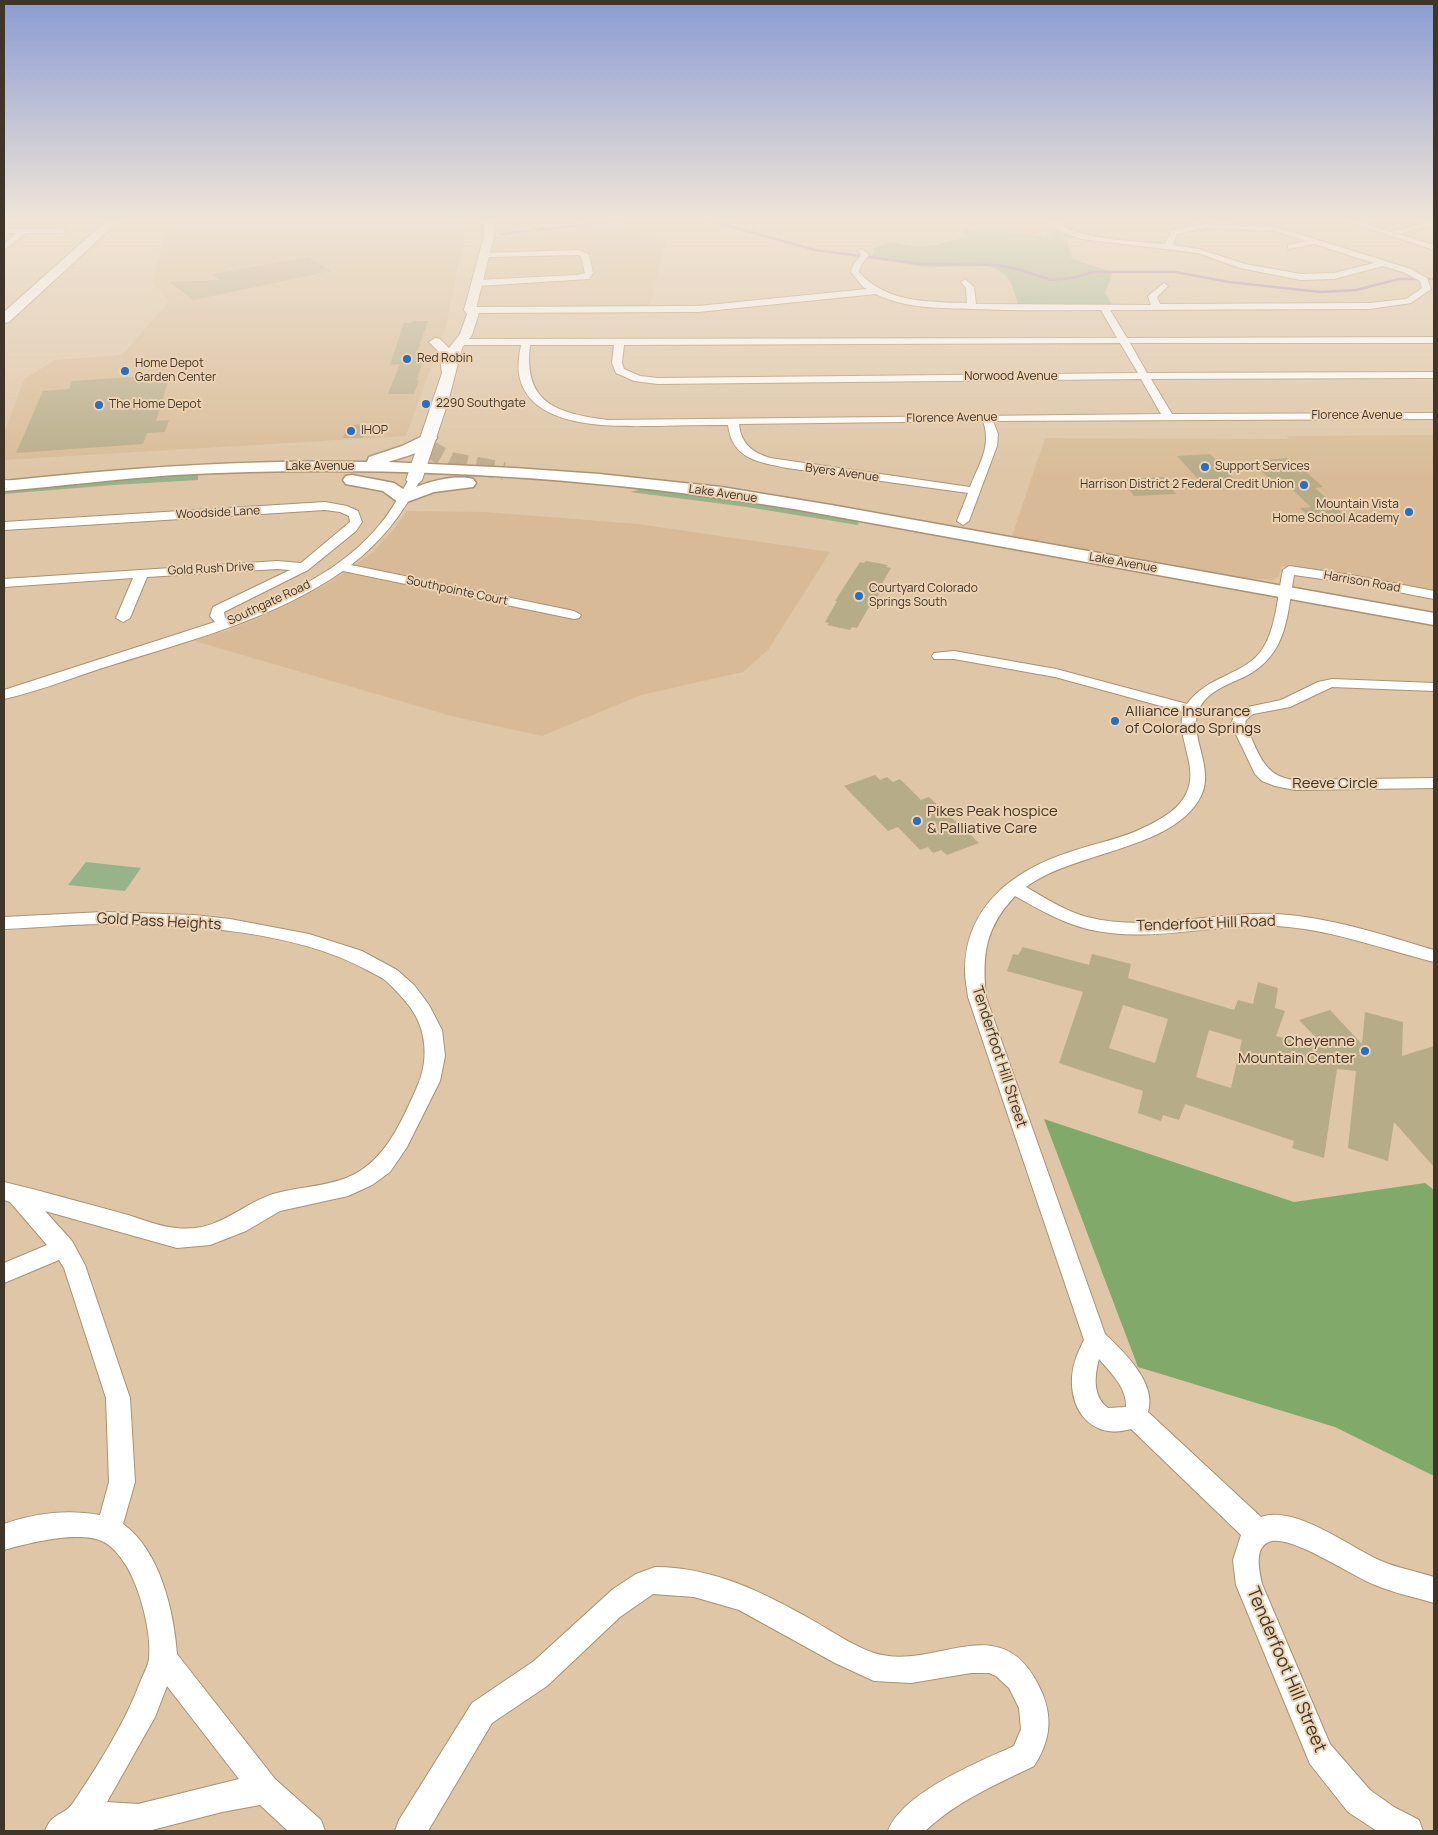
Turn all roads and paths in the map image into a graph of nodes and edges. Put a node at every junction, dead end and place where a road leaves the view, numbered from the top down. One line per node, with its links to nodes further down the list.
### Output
1 (19, 306): 13 (highway)
2 (21, 306): 14 (highway)
3 (471, 306): 12 (street, Southgate Road)
4 (731, 306): 12 (street)
5 (960, 306): 6 (street)
6 (972, 306): 10 (street)
7 (1205, 306): 11 (street)
8 (1350, 306): 9 (street)
9 (1375, 306)
10 (1104, 307): 11 (street); 15 (street)
11 (1156, 307)
12 (470, 310): 18 (street, Southgate Road)
13 (4, 319)
14 (4, 324)
15 (1124, 340): 16 (street); 20 (street); 23 (street)
16 (1434, 340)
17 (435, 342): 21 (street)
18 (459, 342): 19 (street); 21 (street, Southgate Road)
19 (526, 342): 20 (street); 27 (street, Florence Avenue)
20 (619, 342): 23 (street, Norwood Avenue)
21 (448, 372): 28 (street, Southgate Road)
22 (1434, 375): 23 (street, Norwood Avenue)
23 (1144, 376): 25 (street)
24 (1434, 416): 25 (street, Florence Avenue)
25 (1168, 417): 26 (street, Florence Avenue)
26 (987, 418): 27 (street, Florence Avenue); 35 (street)
27 (733, 422): 35 (street, Byers Avenue)
28 (429, 438): 29 (main road); 30 (street, Southgate Road)
29 (338, 466): 30 (main road, Lake Avenue); 34 (main road, Lake Avenue)
30 (416, 474): 31 (main road, Lake Avenue); 32 (main road); 33 (main road, Lake Avenue); 36 (street, Southgate Road); 46 (main road, Lake Avenue)
31 (349, 480): 32 (main road, Lake Avenue); 36 (main road)
32 (227, 482): 34 (main road, Lake Avenue)
33 (467, 483): 36 (main road); 46 (main road, Lake Avenue)
34 (5, 489)
35 (975, 491): 38 (street)
36 (404, 498): 41 (street, Southgate Road)
37 (85, 521): 39 (street, Woodside Lane); 40 (street); 42 (street, Woodside Lane)
38 (963, 521)
39 (4, 526)
40 (79, 533)
41 (340, 566): 47 (street, Southpointe Court); 50 (street, Southgate Road)
42 (304, 567): 43 (street, Gold Rush Drive); 50 (street, Gold Rush Drive)
43 (142, 573): 44 (street, Gold Rush Drive); 48 (street)
44 (4, 583)
45 (1434, 595): 46 (street, Harrison Road)
46 (1283, 599): 49 (main road, Lake Avenue); 51 (main road, Lake Avenue); 55 (street)
47 (574, 615)
48 (123, 618)
49 (1434, 619)
50 (222, 625): 54 (street, Southgate Road)
51 (1434, 632)
52 (938, 656): 55 (street)
53 (1434, 687): 56 (street, Reeve Circle)
54 (4, 695)
55 (1191, 710): 57 (street, Tenderfoot Hill Street)
56 (1434, 783)
57 (1013, 887): 59 (street, Tenderfoot Hill Road); 63 (street, Tenderfoot Hill Street)
58 (4, 923): 60 (street, Gold Pass Heights)
59 (1434, 956)
60 (11, 1193): 61 (street)
61 (64, 1248): 62 (street); 65 (street)
62 (4, 1273)
63 (1096, 1341): 64 (street, Tenderfoot Hill Street); 64 (street)
64 (1135, 1416): 66 (street)
65 (108, 1530): 67 (street); 69 (street)
66 (1257, 1532): 68 (street); 75 (street, Tenderfoot Hill Street)
67 (4, 1537)
68 (1434, 1590)
69 (163, 1659): 70 (street); 71 (street)
70 (265, 1789): 71 (street); 72 (street)
71 (71, 1824)
72 (310, 1831)
73 (410, 1831): 74 (street)
74 (903, 1831)
75 (1408, 1831)

